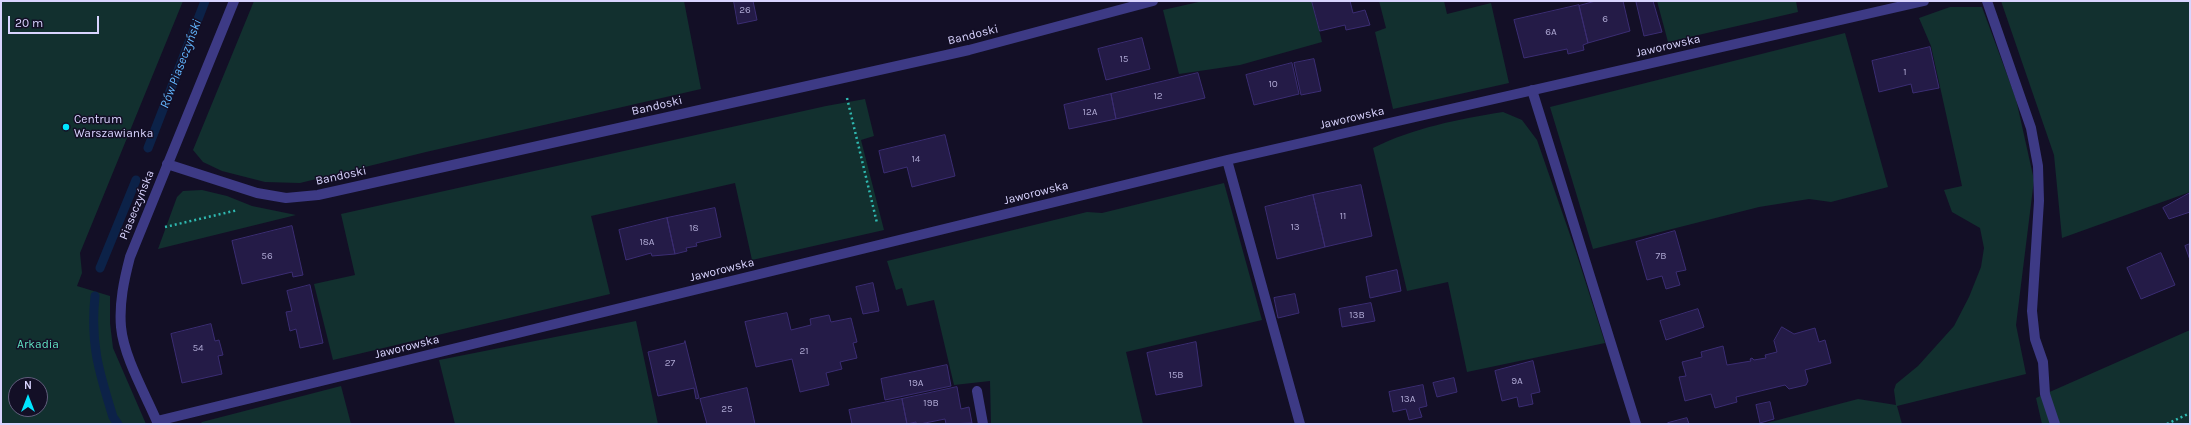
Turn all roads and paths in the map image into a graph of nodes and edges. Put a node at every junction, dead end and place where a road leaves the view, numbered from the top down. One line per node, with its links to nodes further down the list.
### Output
1 (234, 1): 8 (street, Piaseczyńska)
2 (1153, 1): 5 (street, Bandoski)
3 (1924, 1): 6 (street, Jaworowska)
4 (1987, 1): 18 (street)
5 (843, 78): 8 (street, Bandoski); 11 (path)
6 (1532, 90): 7 (street, Jaworowska); 17 (street)
7 (1226, 160): 11 (street, Jaworowska); 16 (street)
8 (167, 164): 14 (street, Piaseczyńska)
9 (244, 208): 10 (path)
10 (158, 228)
11 (882, 244): 14 (street, Jaworowska)
12 (977, 391): 15 (street)
13 (2190, 413): 19 (path)
14 (158, 423)
15 (983, 424)
16 (1300, 424)
17 (1636, 424)
18 (2055, 424)
19 (2167, 424)

